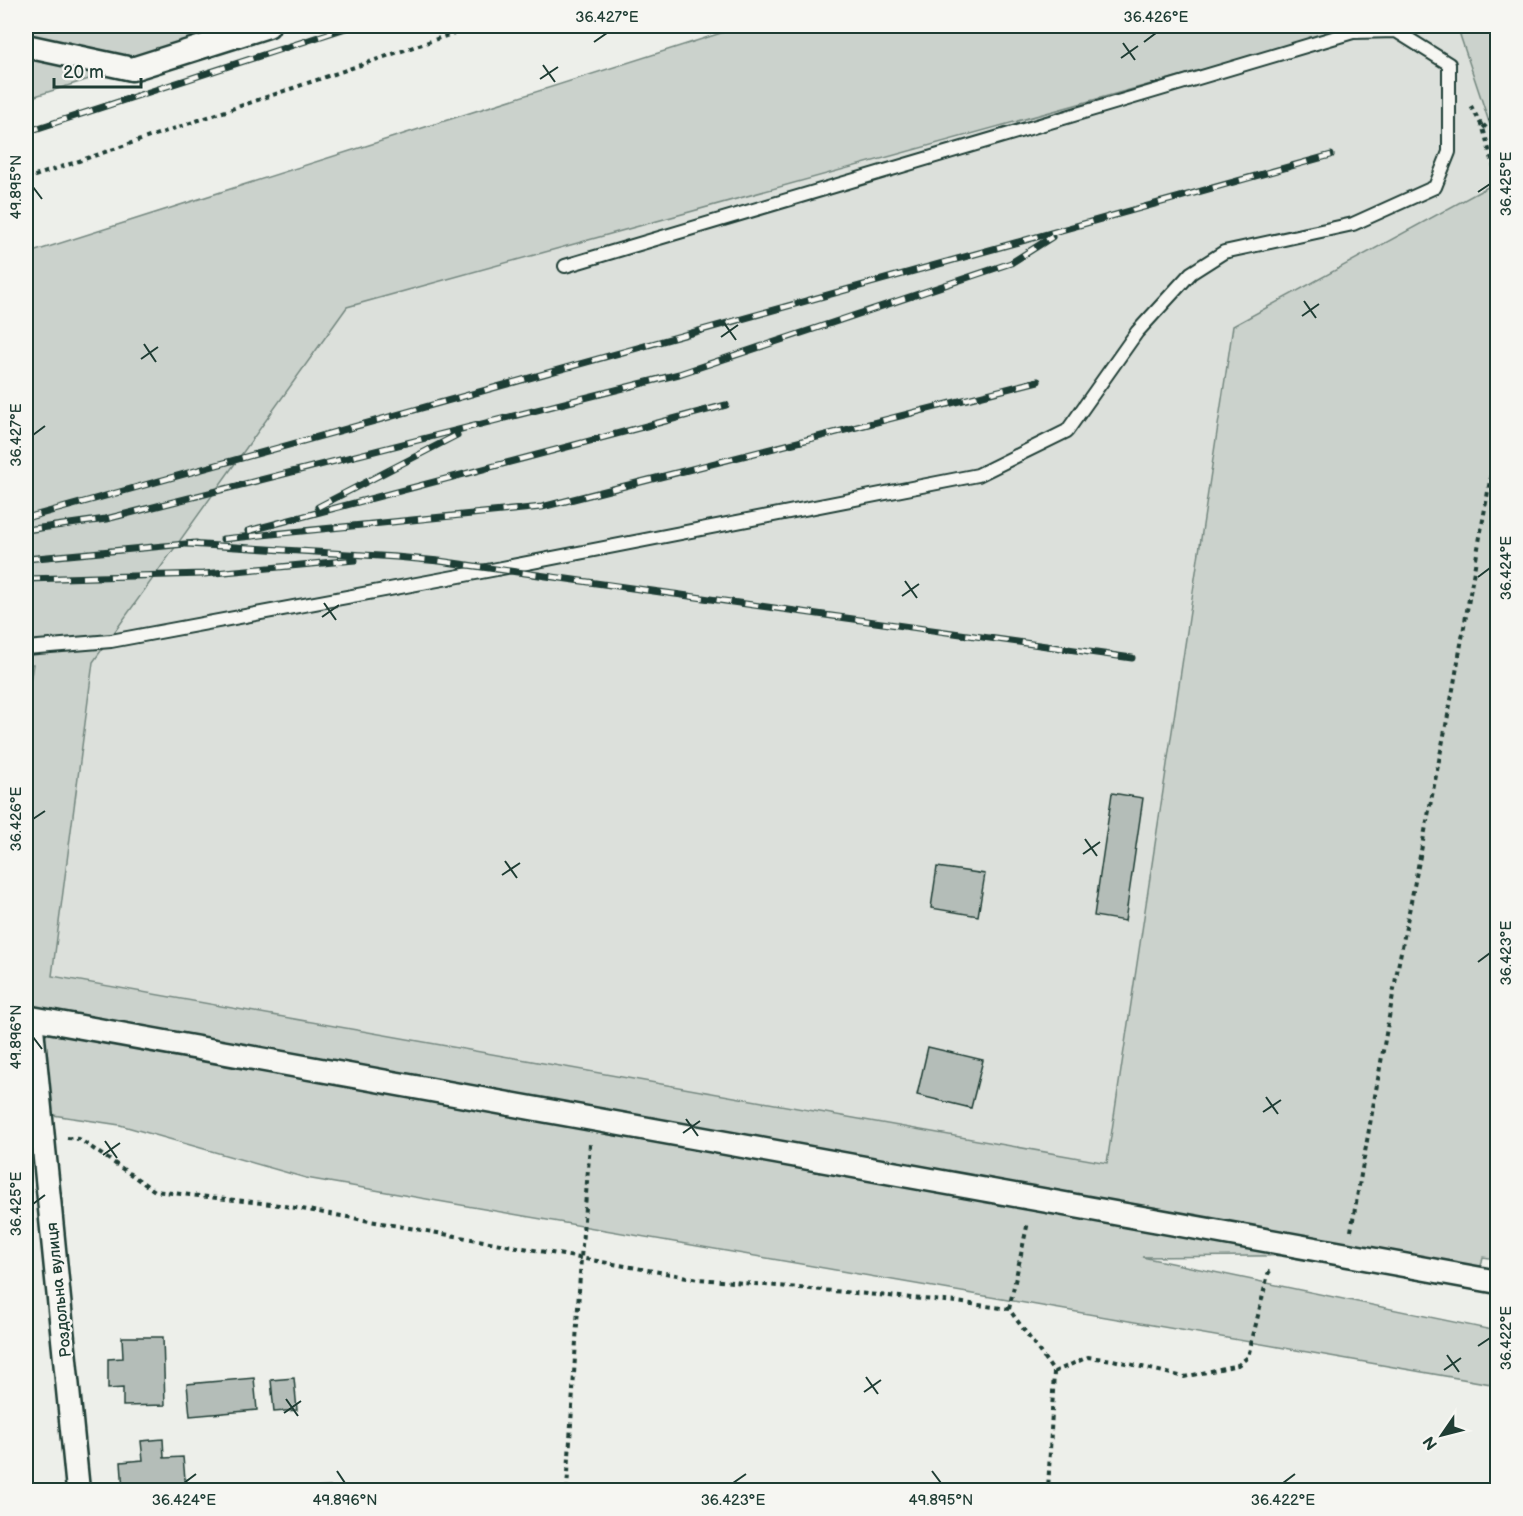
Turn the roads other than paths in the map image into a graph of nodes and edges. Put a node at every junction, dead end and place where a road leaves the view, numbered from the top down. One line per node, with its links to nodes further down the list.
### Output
1 (268, 26): 2 (street)
2 (26, 46)
3 (565, 266): 4 (lane)
4 (26, 648)
5 (28, 1018): 6 (street); 7 (street, Роздольна вулиця)
6 (1497, 1282)
7 (78, 1491)

